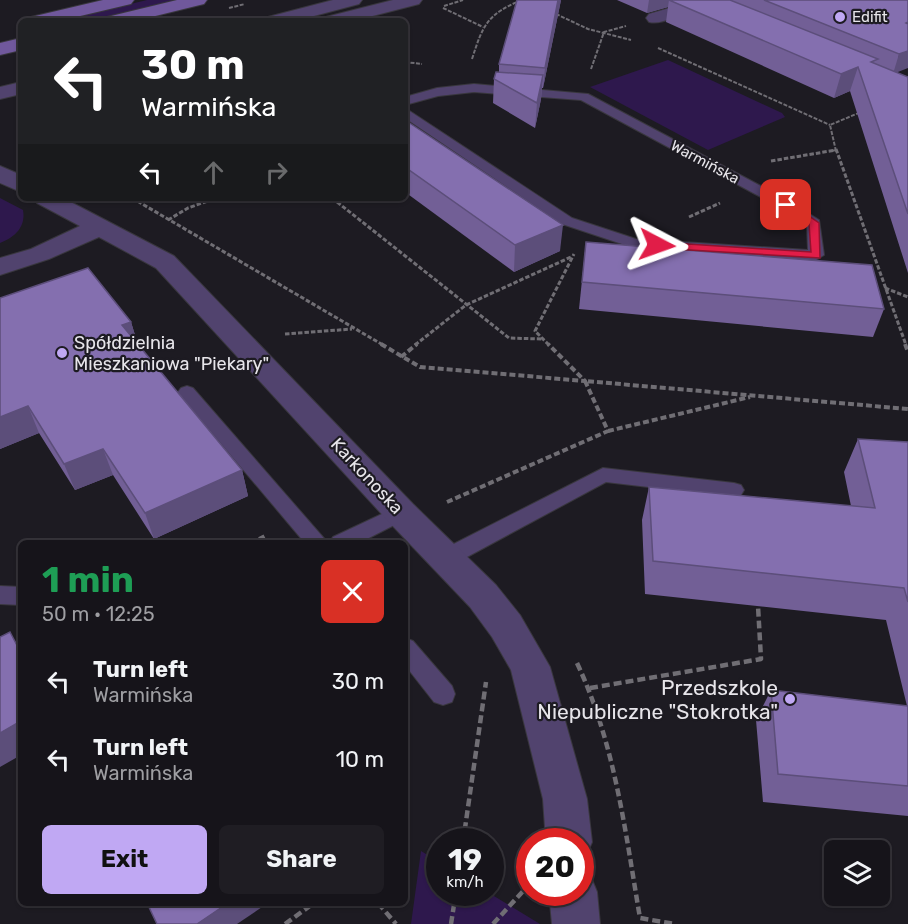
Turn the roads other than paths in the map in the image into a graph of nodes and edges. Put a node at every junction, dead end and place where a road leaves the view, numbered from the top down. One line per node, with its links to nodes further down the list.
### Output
1 (125, 0): 6 (street)
2 (198, 0): 7 (street)
3 (353, 0): 8 (street)
4 (413, 0): 9 (street)
5 (723, 13): 10 (street)
6 (50, 18)
7 (125, 18)
8 (285, 18)
9 (345, 18)
10 (655, 18)
11 (18, 45): 12 (street)
12 (0, 49)
13 (18, 89): 14 (street)
14 (0, 93)
15 (18, 100): 17 (street)
16 (408, 100): 18 (lane, Warmińska)
17 (0, 103)
18 (408, 114)
19 (0, 173): 20 (street)
20 (18, 183)
21 (51, 201): 22 (street, Karkonoska)
22 (99, 227): 23 (street); 26 (street, Karkonoska)
23 (0, 267)
24 (187, 392): 27 (lane)
25 (734, 490): 29 (lane)
26 (401, 513): 28 (lane); 29 (street, Karkonoska)
27 (314, 540)
28 (346, 540)
29 (446, 558): 34 (street, Karkonoska)
30 (0, 595): 31 (lane)
31 (18, 596)
32 (408, 652): 33 (lane)
33 (443, 694)
34 (568, 828)
35 (574, 906): 36 (street)
36 (576, 924)

